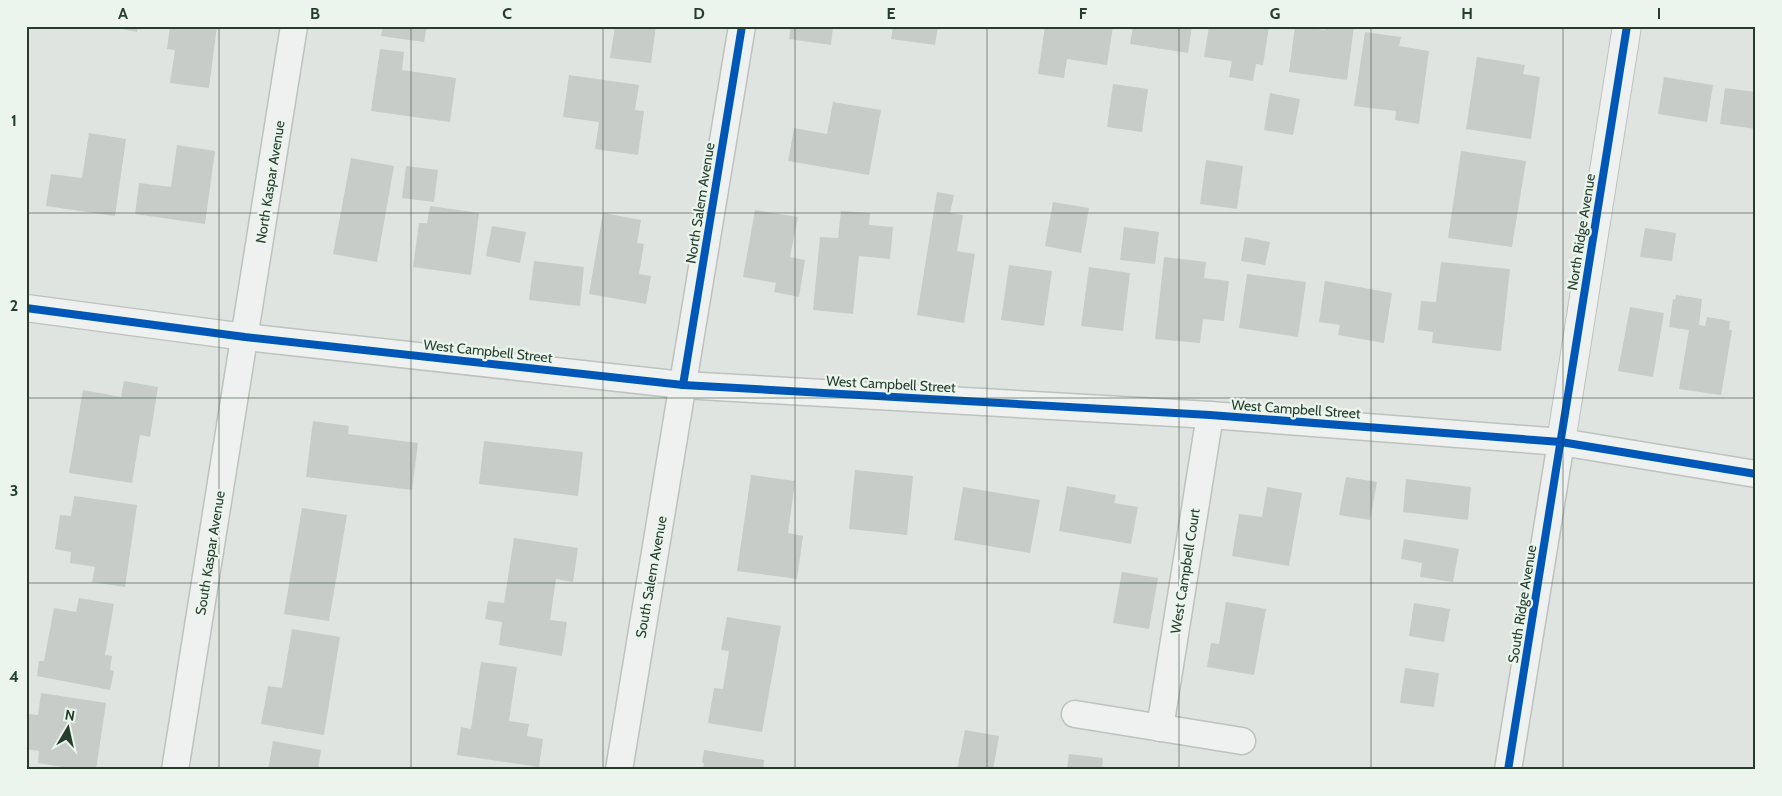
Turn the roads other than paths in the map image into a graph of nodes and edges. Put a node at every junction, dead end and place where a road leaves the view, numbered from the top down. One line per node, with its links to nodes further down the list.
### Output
1 (294, 26): 5 (street, North Kaspar Avenue)
2 (742, 26): 6 (street, North Salem Avenue)
3 (1627, 26): 8 (street, North Ridge Avenue)
4 (26, 308): 5 (street, West Campbell Street)
5 (245, 337): 6 (street, West Campbell Street); 13 (street, South Kaspar Avenue)
6 (684, 385): 7 (street, West Campbell Street); 14 (street, South Salem Avenue)
7 (1210, 415): 8 (street, West Campbell Street); 11 (street, West Campbell Court)
8 (1561, 442): 9 (street, West Campbell Street); 15 (street, South Ridge Avenue)
9 (1756, 474)
10 (1075, 714): 11 (street)
11 (1160, 728): 12 (street)
12 (1242, 741)
13 (175, 770)
14 (619, 770)
15 (1508, 770)

